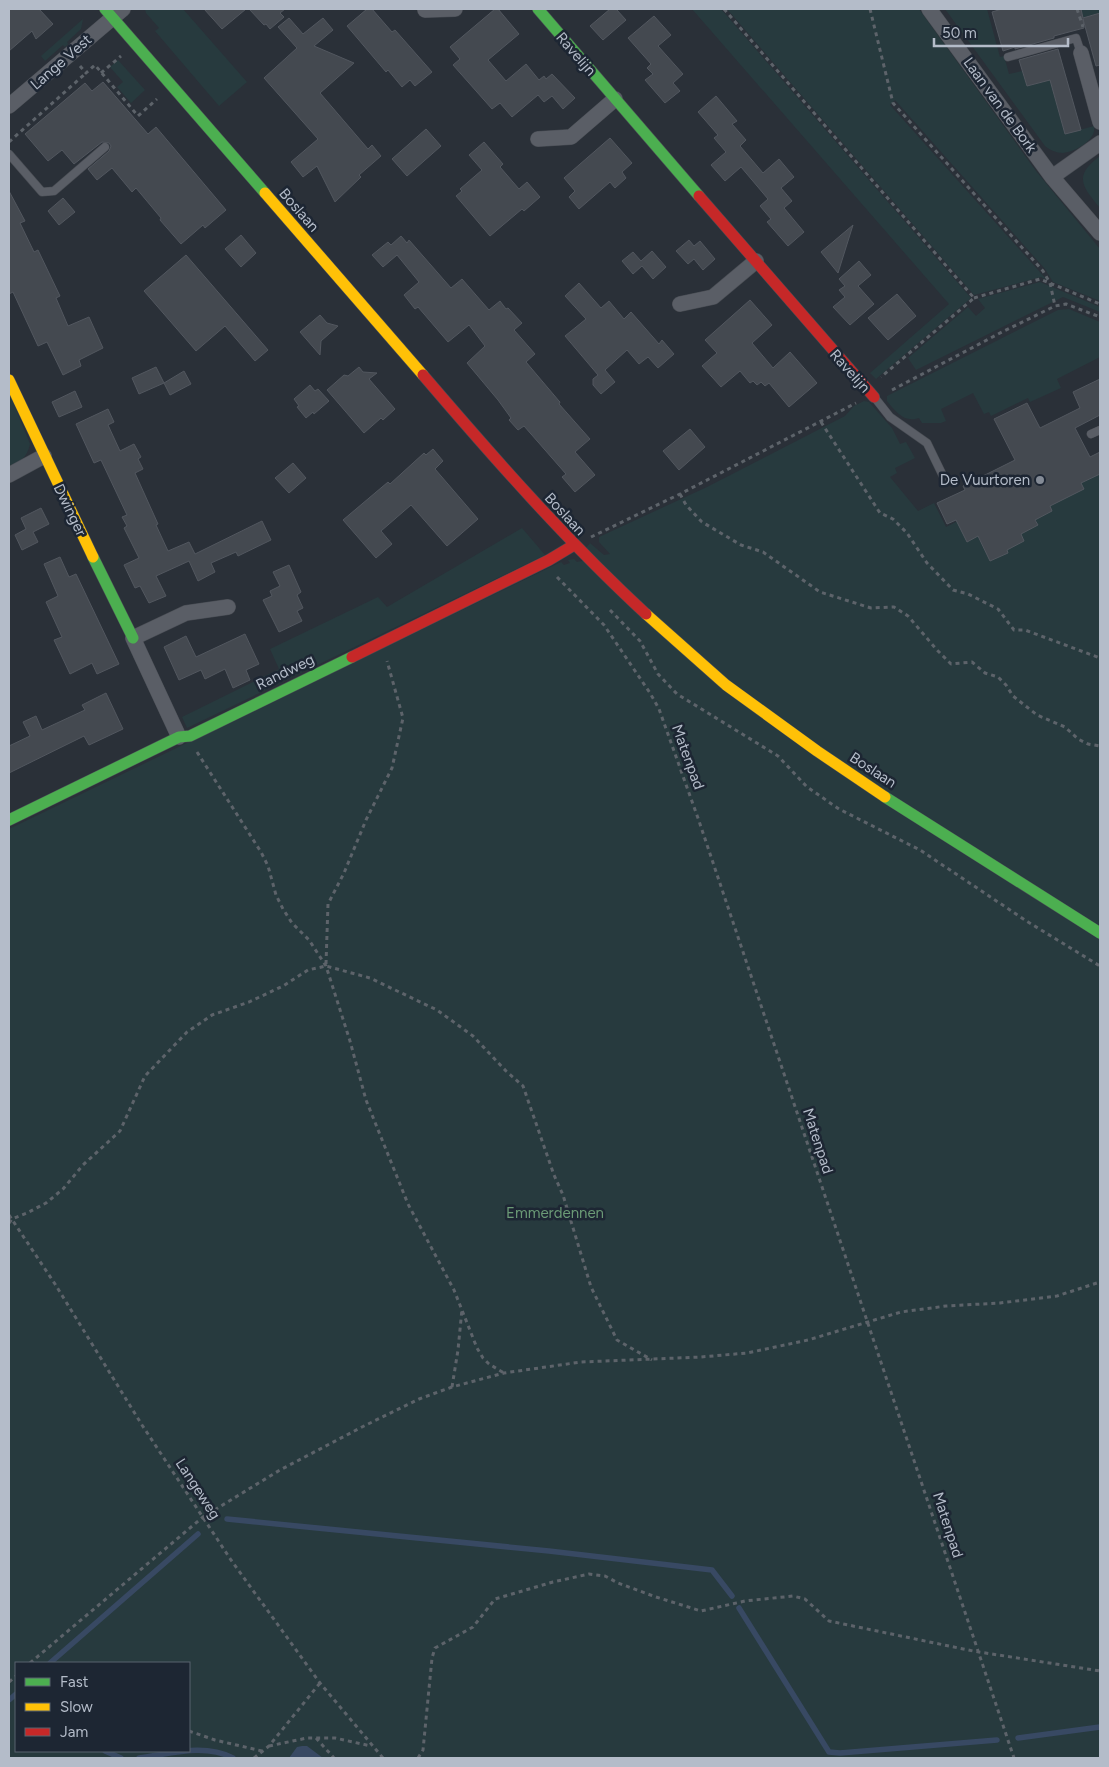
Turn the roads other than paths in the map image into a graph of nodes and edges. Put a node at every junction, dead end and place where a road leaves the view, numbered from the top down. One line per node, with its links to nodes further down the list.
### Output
1 (455, 9): 4 (street)
2 (538, 9): 8 (street, Ravelijn)
3 (929, 9): 15 (street, Laan van de Bork)
4 (425, 10)
5 (114, 12): 9 (street, Lange Vest); 26 (street, Boslaan)
6 (1081, 53): 7 (lane); 10 (street)
7 (1008, 57)
8 (615, 99): 11 (street); 17 (street, Ravelijn)
9 (9, 106)
10 (1100, 122)
11 (538, 139)
12 (1100, 143): 15 (street)
13 (105, 147): 14 (lane)
14 (9, 154)
15 (1052, 177): 16 (street, Laan van de Bork)
16 (1100, 233)
17 (756, 261): 18 (street); 20 (street, Ravelijn)
18 (680, 304)
19 (9, 380): 23 (street, Dwinger)
20 (870, 393): 25 (lane, Ravelijn)
21 (1100, 430): 22 (lane)
22 (1091, 434)
23 (44, 456): 24 (street); 28 (street, Dwinger)
24 (9, 475)
25 (944, 478)
26 (574, 545): 29 (street, Randweg); 31 (street, Boslaan)
27 (228, 607): 28 (street)
28 (133, 638): 29 (street, Dwinger)
29 (185, 736): 30 (street, Randweg)
30 (9, 820)
31 (1100, 933)

